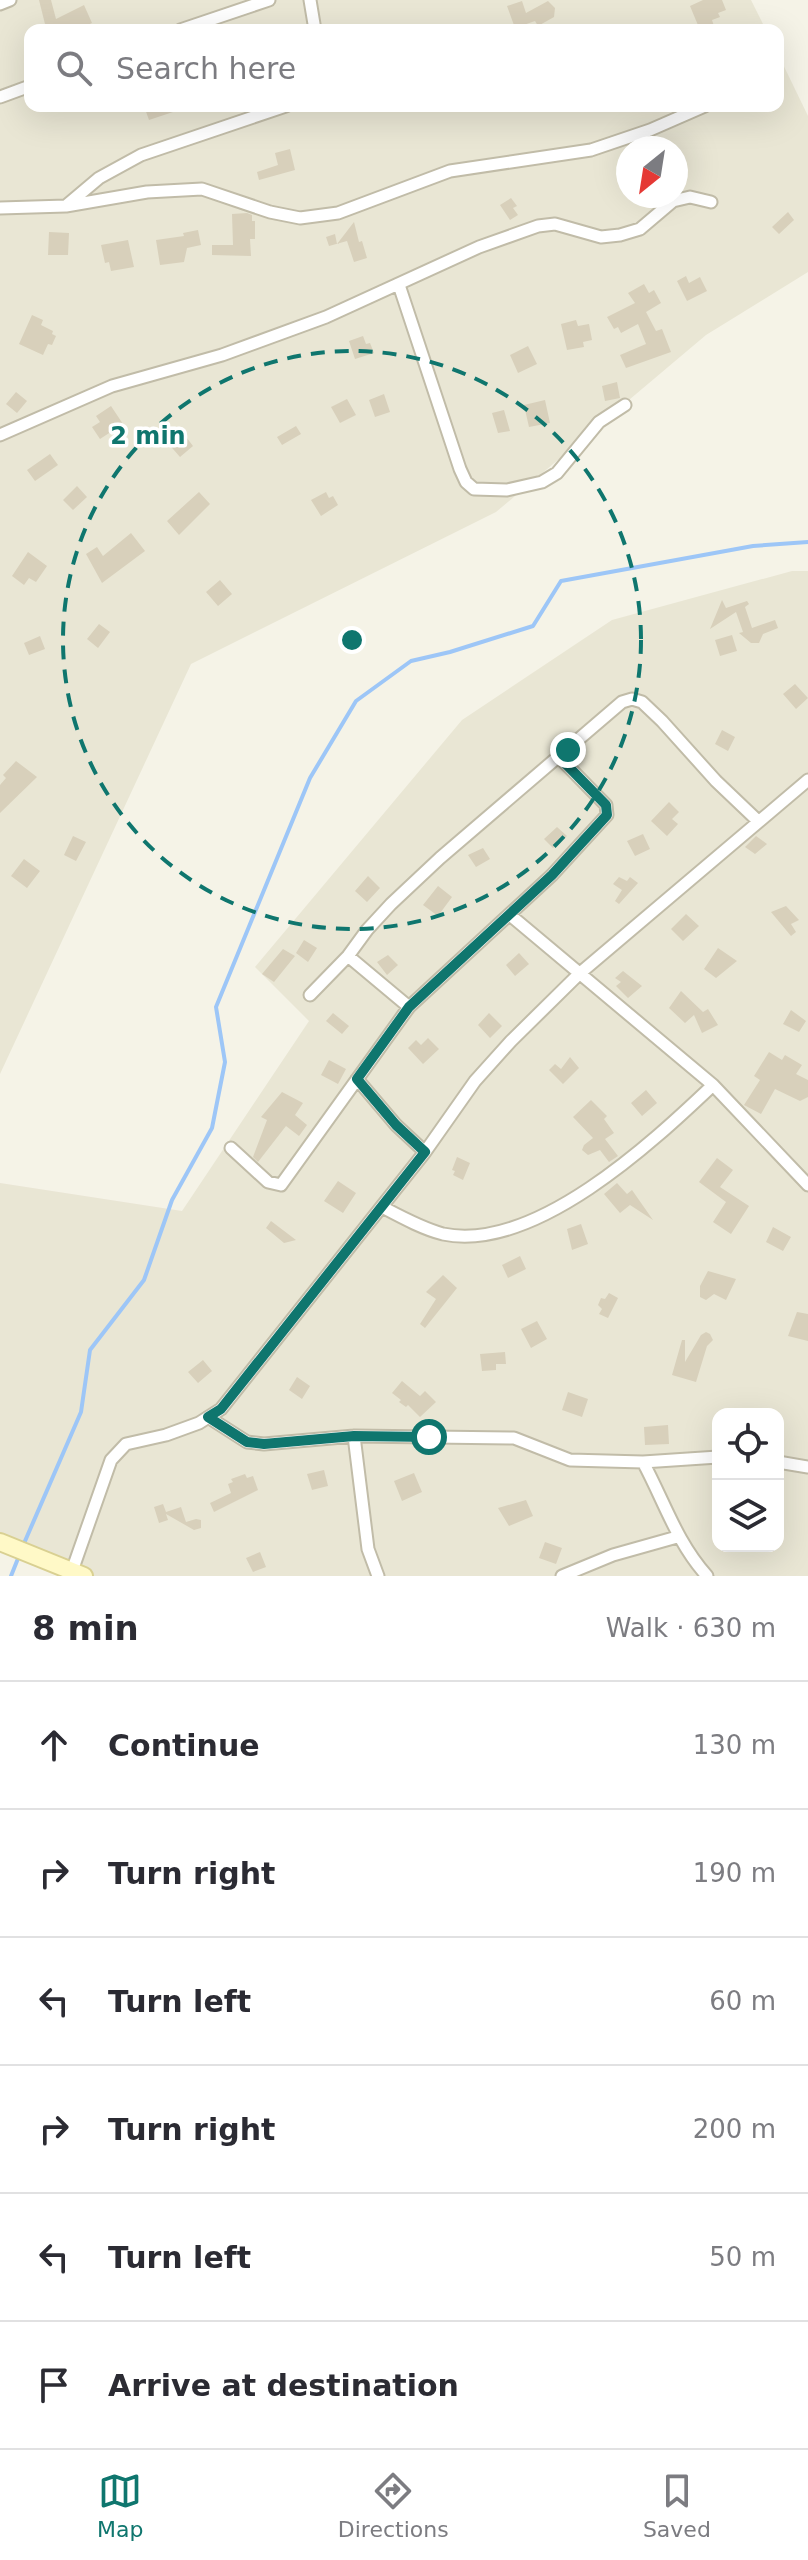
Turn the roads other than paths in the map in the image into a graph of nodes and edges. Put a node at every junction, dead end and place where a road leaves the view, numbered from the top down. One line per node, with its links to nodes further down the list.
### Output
1 (10, 0): 4 (street)
2 (269, 0): 5 (street)
3 (310, 0): 6 (street)
4 (0, 4)
5 (198, 24)
6 (314, 24)
7 (24, 88): 8 (street)
8 (0, 97)
9 (268, 112): 12 (street)
10 (691, 112): 12 (street)
11 (711, 202): 14 (street)
12 (66, 206): 13 (street)
13 (0, 208)
14 (399, 285): 15 (street); 16 (street)
15 (625, 405)
16 (0, 435)
17 (559, 757): 19 (street); 20 (street); 21 (street)
18 (808, 780): 19 (street)
19 (758, 821): 22 (street)
20 (510, 915): 22 (street); 24 (street)
21 (348, 956): 23 (street); 24 (street)
22 (579, 974): 26 (street); 28 (street)
23 (310, 995)
24 (409, 1007): 25 (street)
25 (357, 1079): 27 (street); 28 (street)
26 (713, 1085): 30 (street); 31 (street)
27 (231, 1148)
28 (425, 1152): 31 (street)
29 (808, 1165): 30 (street)
30 (805, 1181)
31 (382, 1207): 32 (street)
32 (208, 1417): 33 (street); 40 (street)
33 (354, 1436): 35 (street); 41 (street)
34 (712, 1457): 35 (street)
35 (643, 1462): 38 (street)
36 (784, 1463): 37 (street)
37 (808, 1467)
38 (677, 1537): 42 (street); 43 (street)
39 (0, 1542): 40 (street)
40 (78, 1573)
41 (378, 1576)
42 (562, 1576)
43 (707, 1576)

